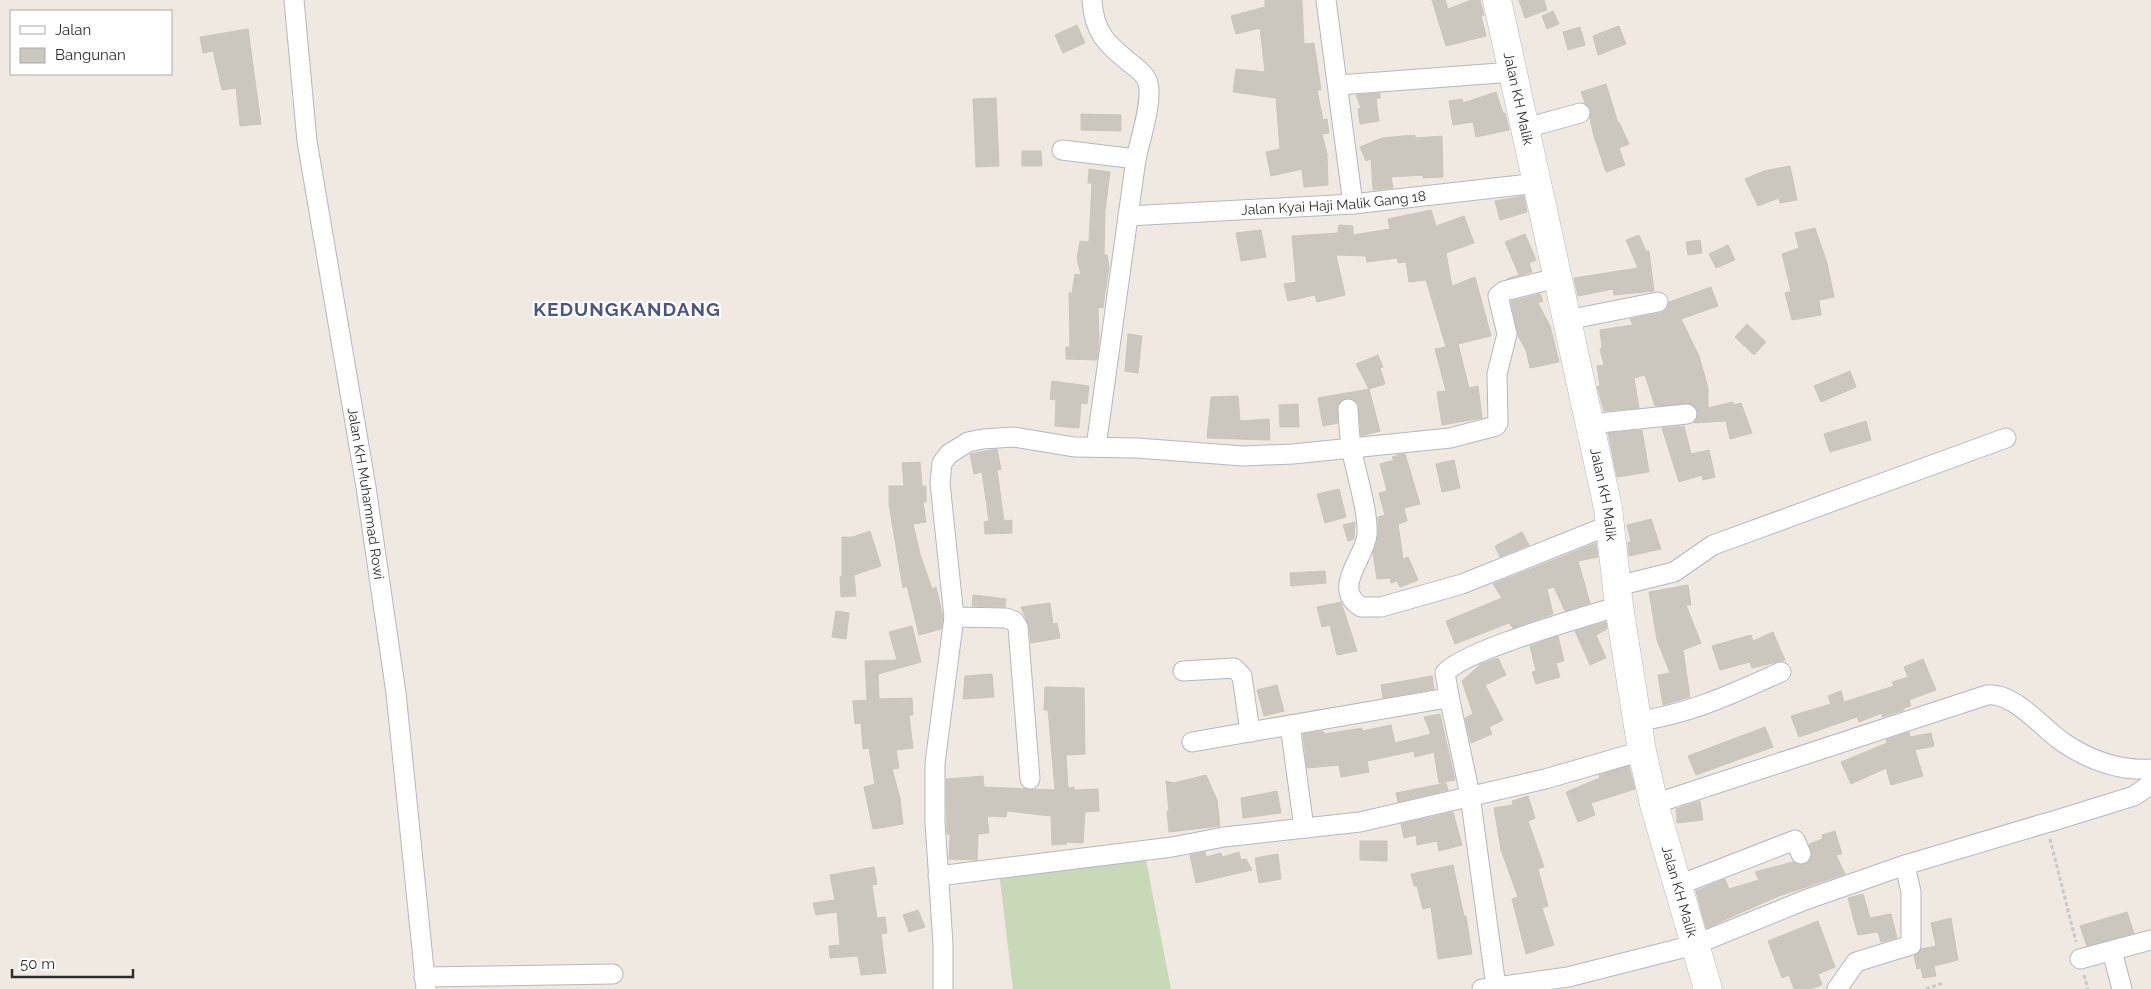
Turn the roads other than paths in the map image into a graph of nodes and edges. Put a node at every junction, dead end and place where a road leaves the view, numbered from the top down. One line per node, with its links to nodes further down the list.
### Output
1 (294, 0): 49 (street, Jalan KH Muhammad Rowi)
2 (1092, 0): 10 (street)
3 (1326, 0): 6 (street)
4 (1497, 0): 5 (street, Jalan KH Malik)
5 (1514, 72): 6 (street); 8 (street, Jalan KH Malik)
6 (1339, 85): 12 (street)
7 (1580, 113): 8 (street)
8 (1526, 128): 11 (street, Jalan KH Malik)
9 (1062, 150): 10 (street)
10 (1136, 159): 13 (street)
11 (1538, 183): 12 (street, Jalan Kyai Haji Malik Gang 18); 14 (street, Jalan KH Malik)
12 (1353, 204): 13 (street, Jalan Kyai Haji Malik Gang 18)
13 (1128, 216): 21 (street)
14 (1557, 278): 16 (street, Jalan KH Malik); 22 (street)
15 (1658, 302): 16 (street)
16 (1567, 320): 19 (street, Jalan KH Malik)
17 (1348, 408): 22 (street)
18 (1687, 414): 19 (street)
19 (1590, 424): 23 (street, Jalan KH Malik)
20 (2006, 438): 24 (street)
21 (1096, 448): 22 (street); 25 (street)
22 (1351, 448): 23 (street)
23 (1610, 525): 24 (street, Jalan KH Malik)
24 (1618, 596): 28 (street); 29 (street, Jalan KH Malik)
25 (954, 617): 35 (street); 42 (street)
26 (1183, 671): 31 (street)
27 (1780, 672): 29 (street)
28 (1449, 696): 30 (street); 37 (street)
29 (1637, 721): 33 (street, Jalan KH Malik)
30 (1290, 725): 31 (street); 39 (street)
31 (1250, 732): 32 (street)
32 (1192, 742)
33 (1642, 751): 37 (street); 38 (street, Jalan KH Malik)
34 (2151, 769): 38 (street)
35 (1030, 779)
36 (2151, 784): 41 (street)
37 (1470, 795): 39 (street); 50 (street)
38 (1654, 804): 43 (street, Jalan KH Malik)
39 (1304, 828): 42 (street)
40 (1801, 854): 43 (street)
41 (1905, 864): 45 (street); 53 (street)
42 (938, 876): 51 (street)
43 (1679, 885): 45 (street, Jalan KH Malik)
44 (2151, 940): 46 (street)
45 (1694, 945): 50 (street); 52 (street, Jalan KH Malik)
46 (2112, 951): 47 (street); 54 (street)
47 (2080, 959)
48 (613, 974): 49 (street)
49 (425, 983)
50 (1489, 988)
51 (943, 989)
52 (1708, 989)
53 (1837, 989)
54 (2122, 989)

